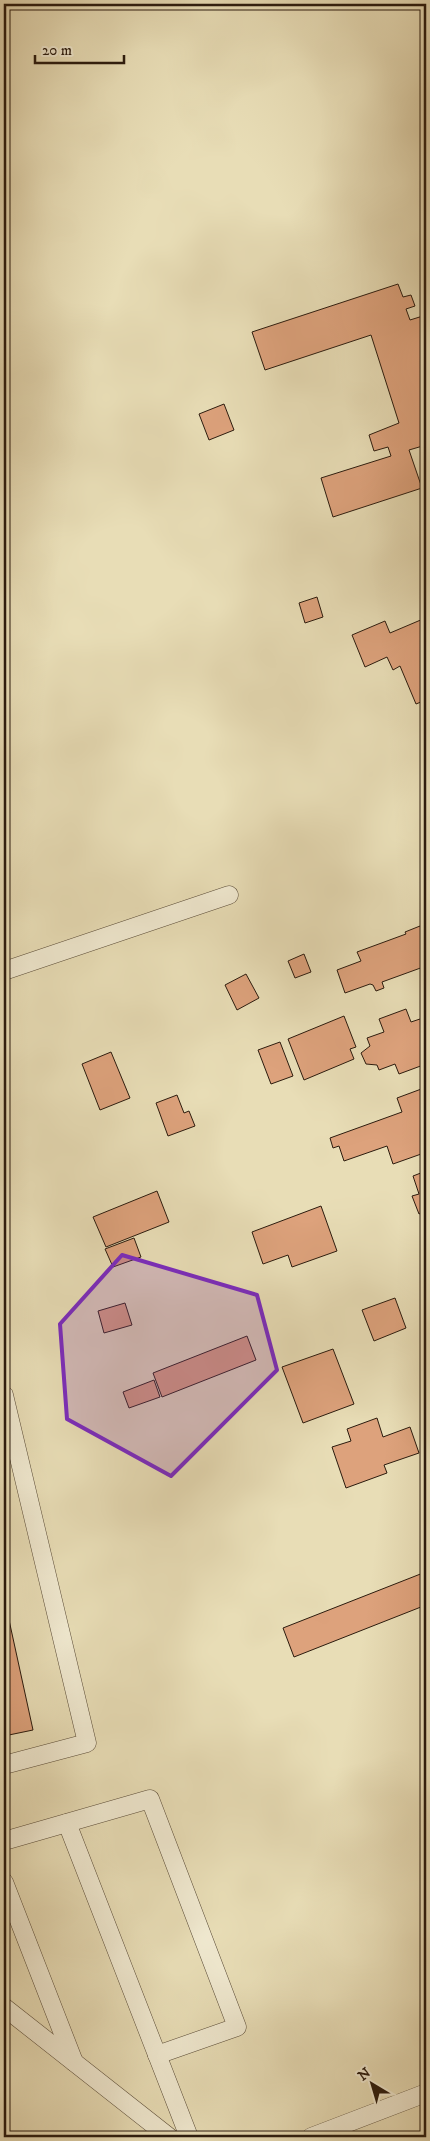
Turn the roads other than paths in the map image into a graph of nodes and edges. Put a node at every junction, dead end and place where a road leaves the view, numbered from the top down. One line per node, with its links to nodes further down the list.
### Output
1 (229, 895): 2 (lane)
2 (4, 971)
3 (4, 1395): 4 (lane)
4 (4, 1764)
5 (68, 1823): 6 (lane); 9 (lane); 9 (lane)
6 (4, 1841)
7 (4, 1882): 10 (lane)
8 (4, 2007): 10 (lane)
9 (157, 2055): 13 (lane)
10 (74, 2062): 12 (lane)
11 (426, 2093): 14 (lane)
12 (169, 2137)
13 (188, 2137)
14 (312, 2137)

